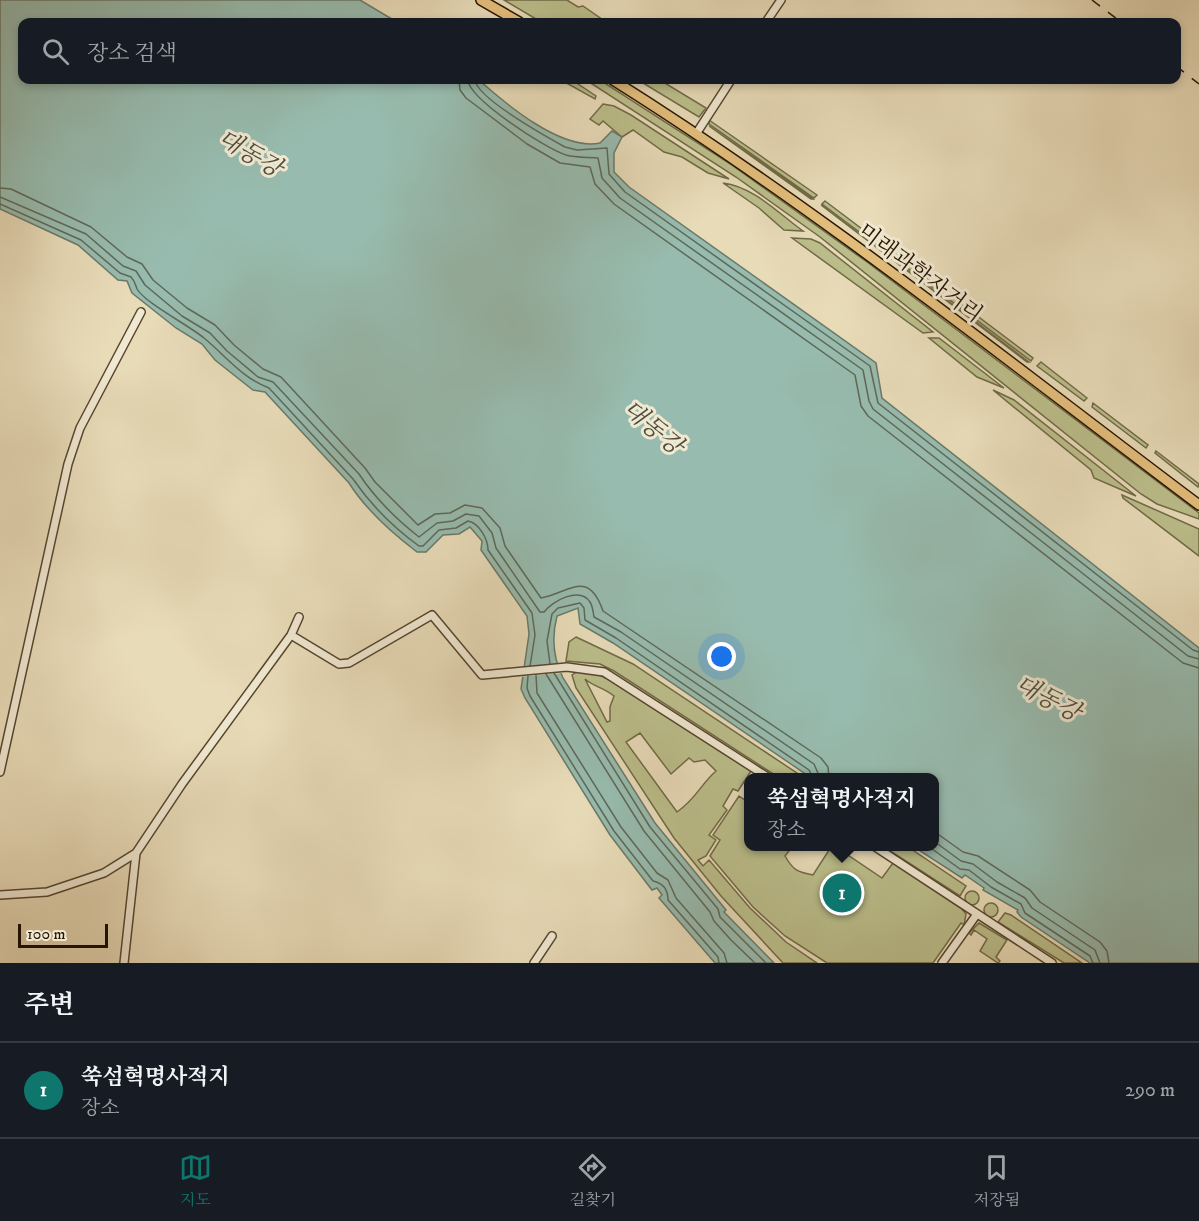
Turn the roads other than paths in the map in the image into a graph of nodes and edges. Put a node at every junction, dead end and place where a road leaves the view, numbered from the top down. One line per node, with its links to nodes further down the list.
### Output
1 (481, 0): 3 (main road)
2 (781, 0): 4 (street)
3 (512, 18)
4 (769, 18)
5 (619, 84): 7 (main road, 미래과학자거리)
6 (727, 84): 7 (street)
7 (696, 134): 9 (main road, 미래과학자거리)
8 (141, 312): 12 (street)
9 (1199, 505)
10 (299, 617): 11 (street)
11 (291, 635): 13 (street); 15 (street)
12 (0, 772)
13 (763, 773)
14 (882, 851): 17 (street)
15 (136, 853): 16 (street); 19 (street)
16 (0, 895)
17 (977, 914): 21 (street); 22 (street)
18 (552, 936): 20 (street)
19 (124, 963)
20 (534, 963)
21 (942, 963)
22 (1052, 963)

